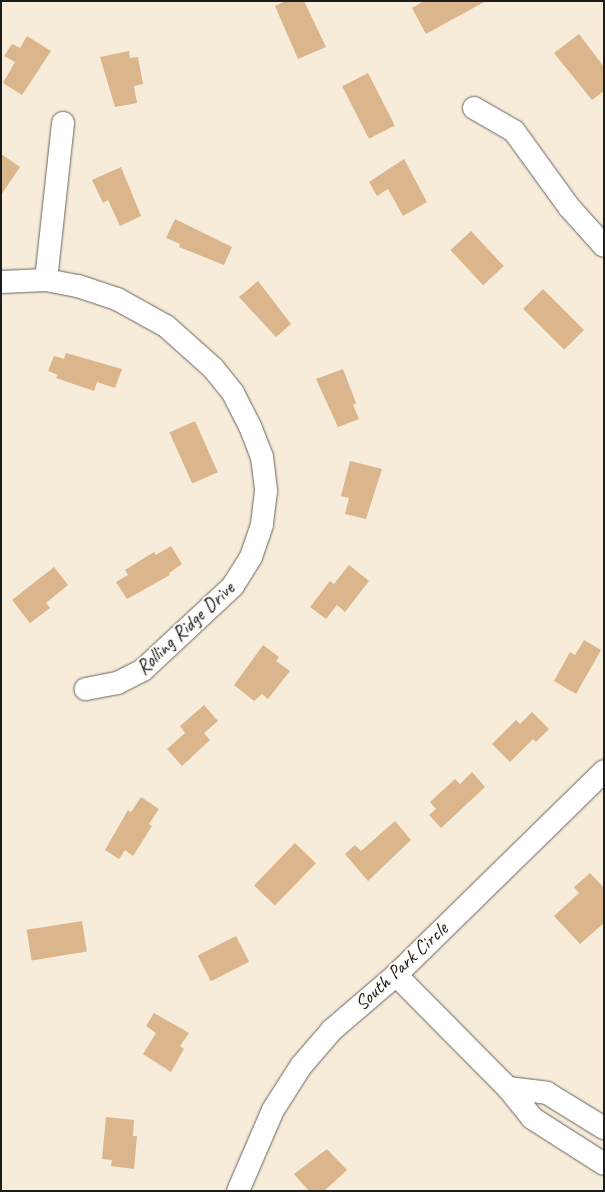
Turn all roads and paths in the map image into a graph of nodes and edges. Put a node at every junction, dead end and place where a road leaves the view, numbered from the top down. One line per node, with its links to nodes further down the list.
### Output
1 (474, 108): 3 (street)
2 (63, 123): 4 (street)
3 (604, 246)
4 (46, 280): 5 (street, Rolling Ridge Drive); 6 (street, Rolling Ridge Drive)
5 (1, 282)
6 (86, 689)
7 (604, 771): 8 (street, South Park Circle)
8 (396, 975): 9 (street); 12 (street, South Park Circle)
9 (508, 1088): 10 (street); 11 (street)
10 (604, 1128)
11 (604, 1164)
12 (238, 1191)

